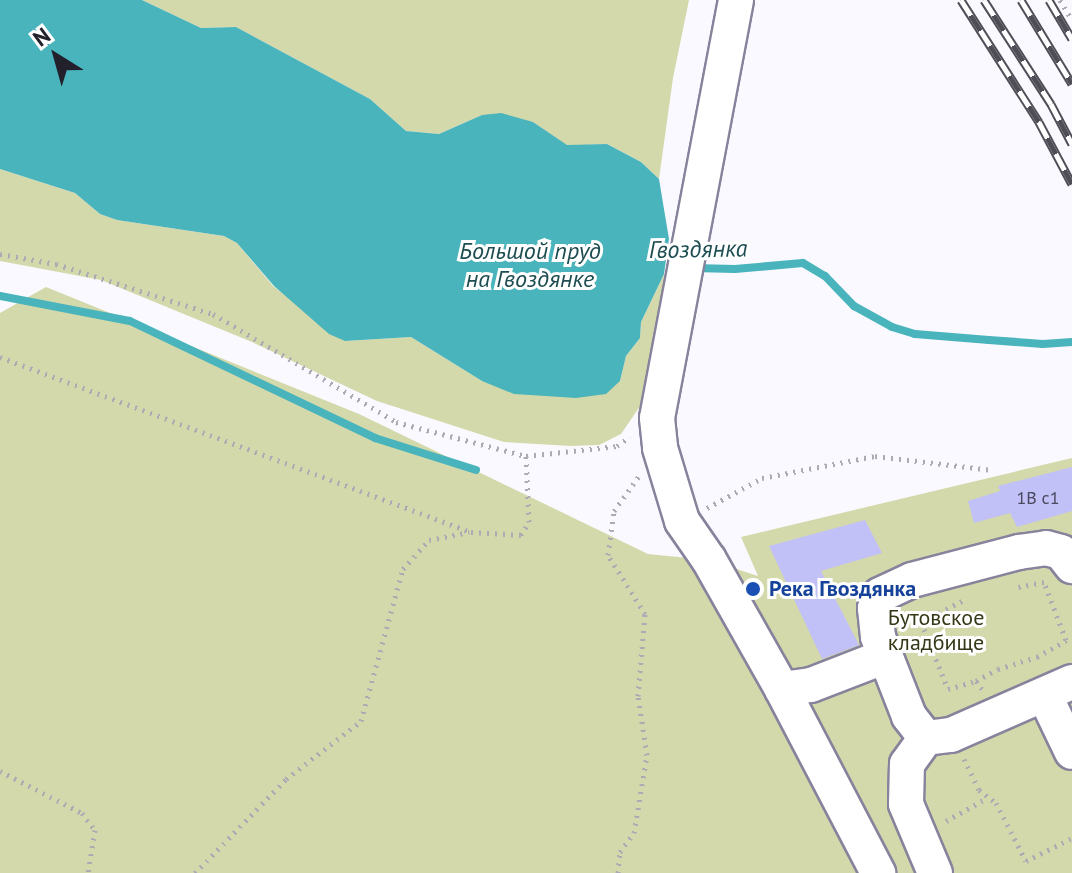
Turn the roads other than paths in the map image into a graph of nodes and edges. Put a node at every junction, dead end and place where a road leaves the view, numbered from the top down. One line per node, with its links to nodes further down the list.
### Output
1 (736, 0): 4 (street)
2 (1072, 566): 3 (street)
3 (886, 656): 4 (street); 6 (street)
4 (782, 689): 8 (street)
5 (1058, 689): 6 (street); 7 (street)
6 (916, 751): 9 (street)
7 (1072, 752)
8 (878, 873)
9 (935, 873)

